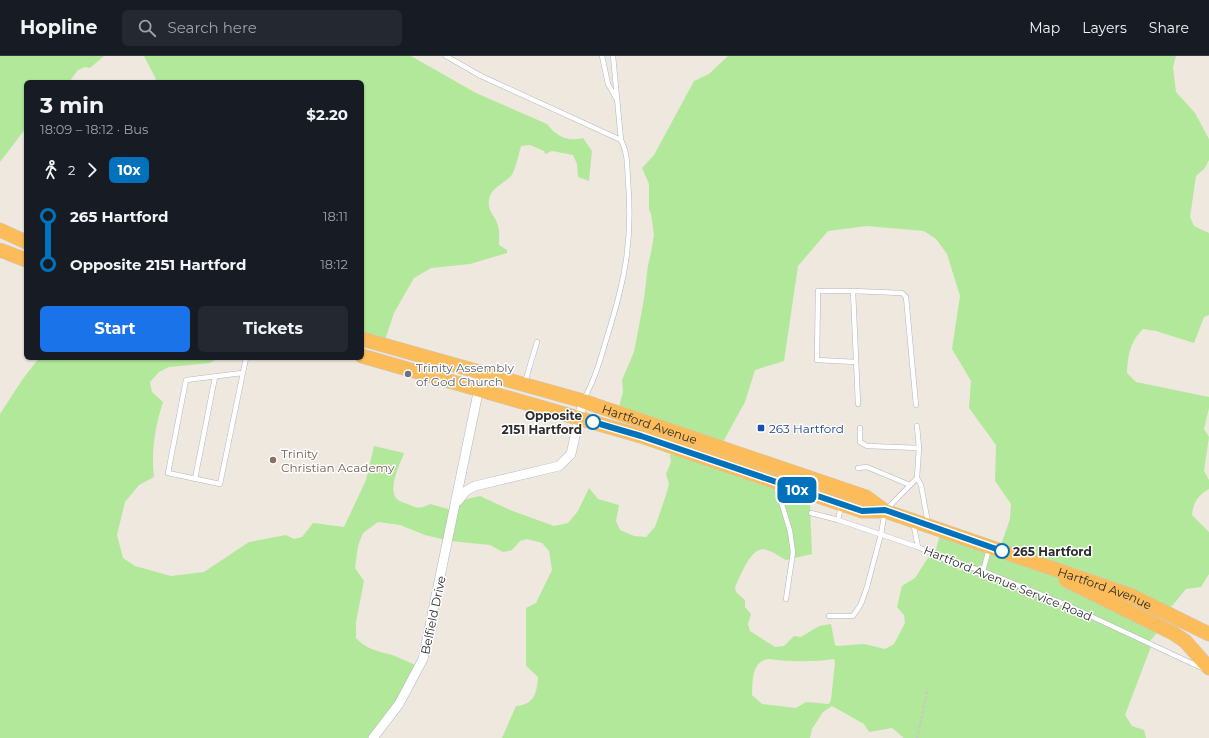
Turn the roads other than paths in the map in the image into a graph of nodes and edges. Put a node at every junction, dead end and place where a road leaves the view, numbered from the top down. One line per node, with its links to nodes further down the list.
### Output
1 (446, 56): 5 (lane)
2 (602, 56): 4 (lane)
3 (613, 56): 4 (lane)
4 (616, 99): 5 (lane)
5 (621, 140): 20 (lane)
6 (0, 230): 7 (highway)
7 (24, 241)
8 (0, 250): 9 (highway)
9 (24, 259)
10 (853, 290): 15 (lane); 15 (lane); 22 (lane)
11 (364, 340): 18 (highway, Hartford Avenue)
12 (537, 342): 18 (lane)
13 (364, 357): 19 (highway, Hartford Avenue)
14 (245, 360): 16 (lane)
15 (856, 362): 21 (lane)
16 (242, 373): 17 (lane); 29 (lane)
17 (215, 377): 29 (lane); 29 (lane)
18 (525, 384): 20 (highway, Hartford Avenue)
19 (479, 388): 23 (highway, Hartford Avenue); 32 (street, Belfield Drive)
20 (583, 401): 23 (street); 34 (highway, Hartford Avenue)
21 (858, 404)
22 (916, 405)
23 (579, 418): 30 (highway, Hartford Avenue); 32 (street)
24 (917, 426): 26 (lane)
25 (860, 428): 26 (lane)
26 (919, 448): 28 (lane)
27 (858, 468): 31 (lane)
28 (917, 478): 31 (lane); 38 (lane)
29 (195, 479)
30 (776, 484): 33 (highway, Hartford Avenue); 44 (lane)
31 (910, 485): 34 (lane)
32 (456, 502): 49 (street, Belfield Drive)
33 (842, 505): 34 (highway, Hartford Avenue); 36 (lane)
34 (885, 510): 37 (highway, Hartford Avenue); 39 (lane)
35 (811, 513): 36 (lane)
36 (838, 520): 39 (lane)
37 (914, 521): 38 (highway, Hartford Avenue); 40 (lane, Hartford Avenue Service Road)
38 (929, 526): 41 (highway, Hartford Avenue)
39 (881, 534): 40 (lane); 45 (lane)
40 (918, 547): 43 (lane, Hartford Avenue Service Road)
41 (990, 547): 42 (highway, Hartford Avenue); 43 (lane)
42 (1027, 559): 46 (highway, Hartford Avenue); 47 (highway)
43 (983, 571): 48 (lane, Hartford Avenue Service Road)
44 (786, 599)
45 (829, 616)
46 (1209, 634)
47 (1209, 668)
48 (1209, 671)
49 (373, 738)

